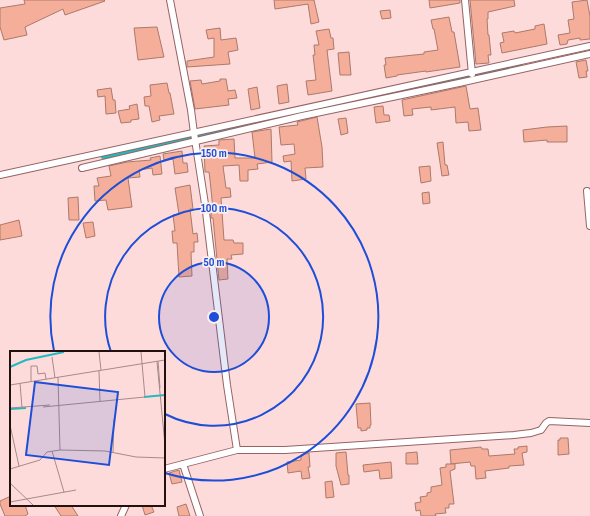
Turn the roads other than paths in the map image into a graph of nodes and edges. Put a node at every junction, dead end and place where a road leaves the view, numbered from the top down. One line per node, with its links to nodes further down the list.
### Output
1 (170, 0): 6 (street)
2 (464, 0): 5 (street)
3 (590, 46): 5 (street)
4 (590, 54): 5 (street)
5 (473, 76): 6 (street); 7 (street)
6 (194, 133): 7 (street); 9 (street)
7 (195, 142): 8 (street); 13 (street)
8 (82, 168)
9 (0, 175)
10 (587, 191): 11 (street)
11 (590, 226)
12 (590, 424): 13 (street)
13 (237, 450): 14 (street)
14 (183, 464): 15 (street); 18 (street)
15 (165, 469)
16 (126, 506): 17 (street)
17 (121, 516)
18 (200, 516)

